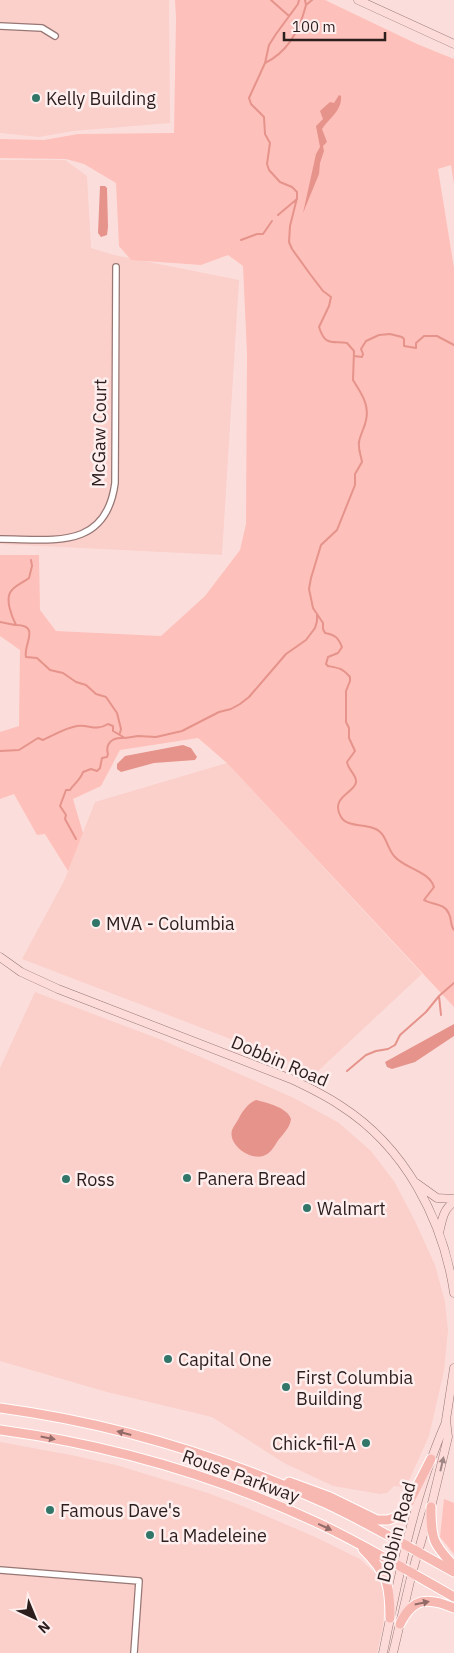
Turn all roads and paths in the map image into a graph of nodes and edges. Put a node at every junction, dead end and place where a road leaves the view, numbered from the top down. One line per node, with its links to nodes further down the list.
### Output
1 (358, 0): 2 (street)
2 (370, 3): 5 (street)
3 (0, 26): 4 (street)
4 (55, 36)
5 (454, 44)
6 (116, 267): 7 (street, McGaw Court)
7 (0, 539)
8 (0, 957): 9 (street, Dobbin Road)
9 (414, 1181): 10 (street); 11 (street, Dobbin Road)
10 (454, 1201): 11 (street)
11 (439, 1233): 12 (street, Dobbin Road)
12 (453, 1280): 13 (street, Dobbin Road)
13 (454, 1292)
14 (454, 1368): 16 (street, Dobbin Road)
15 (0, 1408): 18 (main road, Rouse Parkway, one-way to 15)
16 (446, 1420): 19 (street, Dobbin Road); 20 (street, Dobbin Road, one-way to 16)
17 (0, 1430): 21 (main road, Rouse Parkway, one-way to 21)
18 (171, 1446): 19 (main road); 22 (main road, Rouse Parkway)
19 (431, 1459): 22 (street, Dobbin Road)
20 (431, 1507): 23 (street, Dobbin Road); 24 (main road)
21 (354, 1540): 25 (main road, Rouse Parkway); 31 (main road)
22 (405, 1545): 23 (main road, Rouse Parkway); 25 (street, Dobbin Road)
23 (418, 1552): 27 (main road, Rouse Parkway); 28 (street, Dobbin Road)
24 (454, 1566)
25 (401, 1567): 28 (main road, Rouse Parkway); 31 (street, Dobbin Road)
26 (0, 1570): 33 (street)
27 (454, 1572)
28 (412, 1573): 29 (main road, Rouse Parkway); 32 (street, Dobbin Road)
29 (454, 1596)
30 (454, 1608): 32 (main road, one-way to 30)
31 (390, 1618): 34 (street, Dobbin Road)
32 (400, 1624): 35 (street, Dobbin Road)
33 (134, 1653)
34 (383, 1653)
35 (393, 1653)

